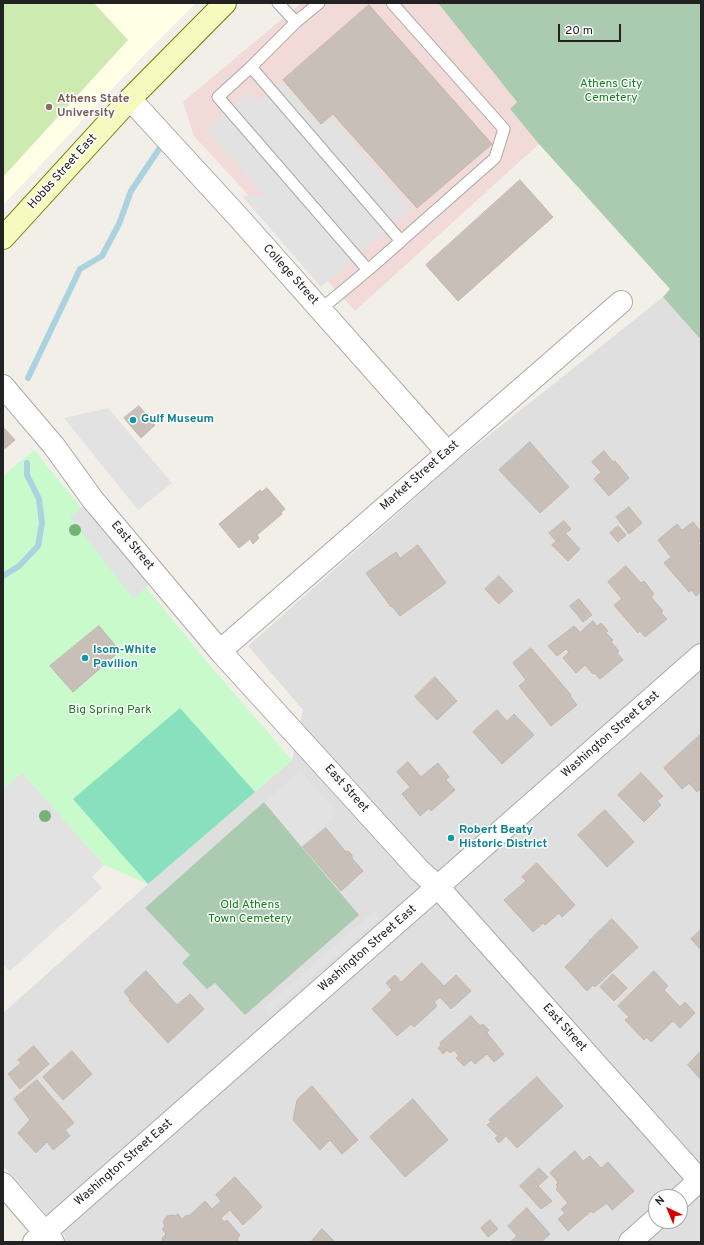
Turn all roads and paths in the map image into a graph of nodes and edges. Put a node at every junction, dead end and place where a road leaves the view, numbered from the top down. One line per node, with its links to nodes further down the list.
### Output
1 (225, 3): 7 (main road, Hobbs Street East)
2 (278, 3): 5 (lane)
3 (319, 3): 5 (lane)
4 (392, 3): 9 (lane)
5 (296, 22): 6 (lane)
6 (251, 67): 9 (lane); 10 (lane)
7 (130, 99): 8 (main road, Hobbs Street East); 12 (street, College Street)
8 (3, 238)
9 (401, 241): 10 (lane)
10 (368, 270): 12 (lane)
11 (621, 302): 14 (street, Market Street East)
12 (321, 310): 14 (street, College Street)
13 (3, 386): 15 (street, East Street)
14 (448, 452): 15 (street, Market Street East)
15 (220, 651): 17 (street, East Street)
16 (701, 655): 17 (street, Washington Street East)
17 (438, 887): 18 (street, East Street); 22 (street, Washington Street East)
18 (701, 1180): 20 (street)
19 (3, 1184): 22 (street)
20 (688, 1191)
21 (648, 1226): 23 (street)
22 (44, 1239)
23 (630, 1242)

